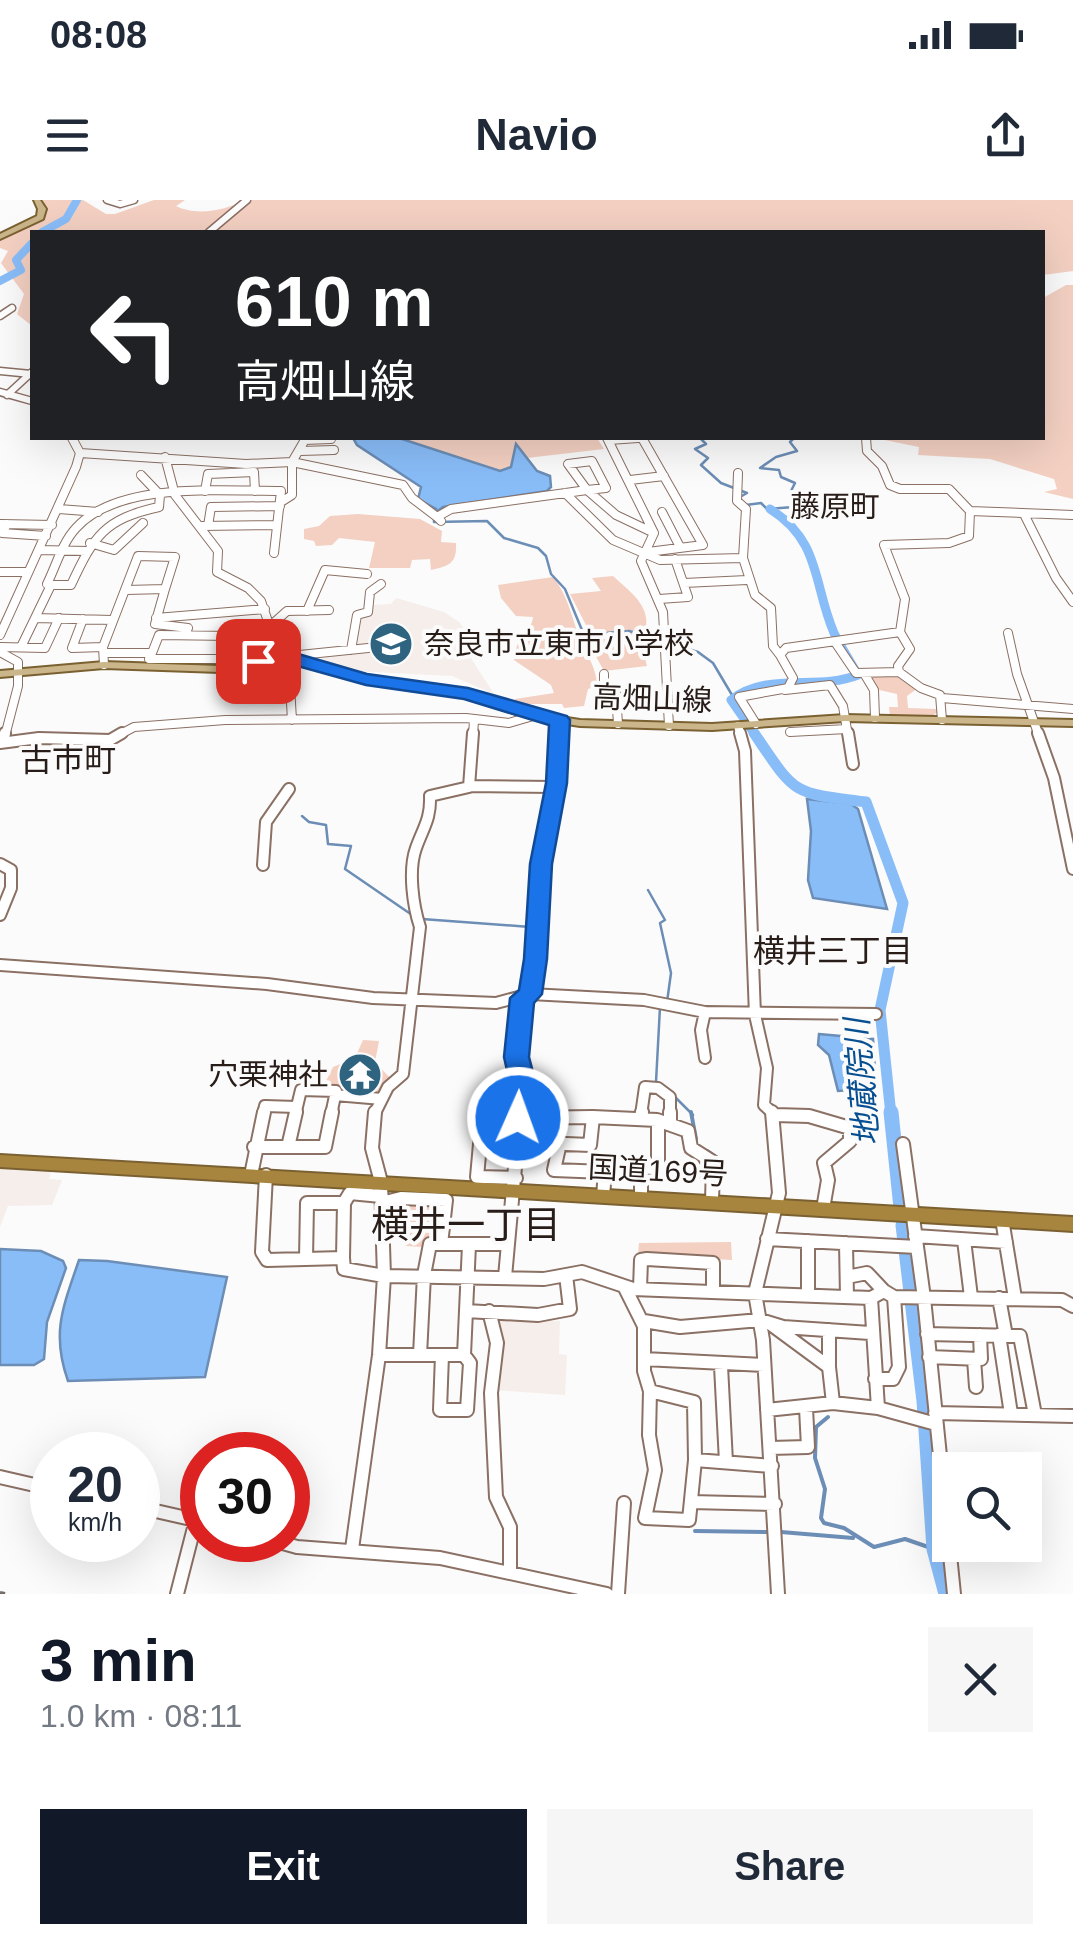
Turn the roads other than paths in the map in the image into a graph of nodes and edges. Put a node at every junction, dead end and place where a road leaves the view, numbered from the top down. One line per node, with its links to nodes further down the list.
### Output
1 (37, 200): 6 (main road)
2 (134, 200): 4 (street)
3 (247, 200): 5 (street)
4 (111, 201)
5 (212, 230)
6 (0, 237)
7 (12, 308): 8 (street)
8 (0, 316)
9 (0, 371): 10 (street)
10 (30, 373)
11 (30, 374): 12 (street)
12 (3, 394): 13 (street)
13 (30, 401)
14 (73, 440): 21 (street)
15 (305, 440): 19 (street)
16 (609, 440): 30 (street)
17 (641, 440): 29 (street)
18 (866, 440): 24 (street)
19 (300, 450): 20 (street); 23 (street)
20 (334, 450)
21 (80, 452): 22 (street); 40 (street)
22 (165, 457): 23 (street); 36 (street)
23 (292, 462): 35 (street); 38 (street)
24 (877, 462): 25 (street); 42 (street)
25 (864, 464)
26 (232, 473): 32 (street); 33 (street); 34 (street)
27 (738, 473): 66 (street)
28 (141, 475): 37 (street)
29 (664, 476): 30 (street); 41 (street)
30 (630, 480): 45 (street)
31 (582, 490): 31 (street); 35 (street); 46 (street)
32 (205, 491): 33 (street); 36 (street)
33 (230, 491): 34 (street)
34 (254, 492): 38 (street)
35 (564, 493): 51 (street)
36 (177, 494): 37 (street); 54 (street)
37 (160, 496): 43 (street); 59 (street)
38 (280, 504): 39 (street); 53 (street)
39 (235, 506): 55 (street); 56 (street)
40 (59, 509): 43 (street); 52 (street)
41 (683, 510): 44 (street); 60 (street)
42 (970, 511): 47 (street); 89 (street)
43 (98, 512): 62 (street)
44 (662, 512): 45 (street); 60 (street)
45 (646, 514): 57 (street)
46 (619, 516): 51 (street); 57 (street)
47 (1025, 516): 48 (street); 79 (street)
48 (1073, 516)
49 (143, 523): 59 (street)
50 (4, 524): 52 (street); 58 (street)
51 (593, 524): 63 (street)
52 (52, 525): 58 (street)
53 (275, 525): 56 (street); 64 (street)
54 (194, 526): 55 (street); 80 (street)
55 (208, 526): 56 (street)
56 (232, 526)
57 (654, 534): 63 (street)
58 (46, 536): 61 (street)
59 (88, 547): 62 (street); 75 (street)
60 (680, 547): 63 (street)
61 (38, 550): 62 (street); 69 (street)
62 (63, 551): 75 (street)
63 (648, 552): 67 (street); 78 (street)
64 (274, 553)
65 (708, 557): 66 (street); 67 (street); 72 (street)
66 (742, 558): 71 (street)
67 (675, 559): 73 (street)
68 (0, 572): 69 (street)
69 (27, 572): 91 (street)
70 (367, 574): 81 (street)
71 (747, 580): 72 (street); 100 (street)
72 (716, 582): 73 (street)
73 (684, 583): 78 (street)
74 (380, 584): 97 (street)
75 (51, 585): 83 (street)
76 (165, 589): 77 (street); 77 (street); 85 (street)
77 (126, 590): 87 (street)
78 (659, 599): 123 (street)
79 (1073, 602)
80 (265, 610): 85 (street); 88 (street)
81 (307, 610): 82 (street); 88 (street)
82 (329, 610)
83 (36, 618): 84 (street); 95 (street)
84 (59, 618): 86 (street); 95 (street)
85 (156, 618): 92 (street)
86 (83, 619): 87 (street); 99 (street)
87 (112, 620): 99 (street)
88 (268, 628): 101 (street)
89 (900, 632): 93 (street); 103 (street)
90 (1008, 633): 110 (street)
91 (0, 635)
92 (185, 635): 98 (street); 101 (street)
93 (838, 641): 100 (street); 107 (street)
94 (378, 647): 97 (street)
95 (22, 648): 96 (street)
96 (0, 649): 105 (street)
97 (351, 650): 101 (street)
98 (152, 653): 99 (street); 102 (street)
99 (104, 655): 101 (main road, 高畑山線); 105 (main road, 高畑山線)
100 (780, 655): 108 (street)
101 (275, 657): 112 (main road, 高畑山線); 114 (street)
102 (231, 659)
103 (899, 672): 107 (street); 109 (street)
104 (0, 674): 105 (main road, 高畑山線)
105 (20, 674): 125 (street)
106 (604, 674): 119 (street)
107 (860, 674): 113 (street)
108 (789, 683): 120 (street); 122 (street)
109 (942, 698): 110 (street); 117 (street)
110 (1031, 706): 111 (street); 118 (street)
111 (1073, 709)
112 (533, 716): 115 (street); 116 (main road, 高畑山線)
113 (875, 718): 117 (main road, 高畑山線); 120 (main road, 高畑山線)
114 (292, 720): 115 (street); 125 (street)
115 (474, 720): 127 (street)
116 (560, 720): 119 (main road, 高畑山線); 128 (street)
117 (942, 720): 118 (main road, 高畑山線)
118 (1035, 722): 121 (main road, 高畑山線); 132 (street)
119 (618, 724): 123 (main road, 高畑山線)
120 (846, 724): 122 (main road, 高畑山線); 124 (street); 126 (street)
121 (1073, 724)
122 (748, 725): 123 (main road, 高畑山線); 139 (street)
123 (669, 726)
124 (790, 732)
125 (1, 742)
126 (853, 764)
127 (469, 786): 128 (street); 136 (street)
128 (554, 787): 135 (street)
129 (289, 789): 131 (street)
130 (0, 864): 133 (street)
131 (263, 865)
132 (1073, 869)
133 (0, 915)
134 (0, 965): 136 (street)
135 (526, 996): 136 (street); 137 (street); 148 (street)
136 (412, 1000): 142 (street)
137 (706, 1012): 139 (street); 140 (street)
138 (876, 1014): 139 (street)
139 (755, 1015): 144 (street)
140 (706, 1058)
141 (335, 1096): 142 (street); 143 (street); 152 (street)
142 (382, 1100): 158 (street)
143 (296, 1108): 151 (street); 152 (street)
144 (775, 1115): 163 (street); 164 (street)
145 (593, 1117): 146 (street); 148 (street); 149 (street)
146 (642, 1117): 147 (street); 147 (street)
147 (664, 1122): 154 (street); 155 (street)
148 (518, 1129): 149 (street); 157 (street); 157 (street)
149 (560, 1143): 159 (street)
150 (903, 1144): 165 (street)
151 (254, 1147): 152 (street); 156 (street)
152 (288, 1147)
153 (0, 1161): 156 (highway, 国道169号)
154 (652, 1168): 155 (street); 160 (street)
155 (712, 1171): 161 (street)
156 (258, 1175): 158 (highway, 国道169号); 178 (street)
157 (516, 1184): 158 (highway, 国道169号); 159 (highway, 国道169号); 174 (street)
158 (381, 1194): 162 (street); 173 (street); 182 (street)
159 (603, 1196): 160 (highway, 国道169号)
160 (640, 1198): 161 (highway, 国道169号)
161 (712, 1202): 163 (highway, 国道169号)
162 (344, 1203): 177 (street); 178 (street)
163 (774, 1206): 164 (highway, 国道169号); 168 (street)
164 (823, 1209): 165 (highway, 国道169号)
165 (912, 1214): 166 (highway, 国道169号); 175 (street)
166 (1002, 1219): 167 (highway, 国道169号); 171 (street)
167 (1073, 1224)
168 (767, 1239): 170 (street); 188 (street)
169 (964, 1240): 171 (street); 175 (street); 192 (street)
170 (808, 1241): 172 (street); 189 (street)
171 (1006, 1242): 194 (street)
172 (846, 1243): 175 (street); 184 (street)
173 (442, 1244): 176 (street); 179 (street)
174 (508, 1244): 176 (street); 183 (street)
175 (911, 1244): 190 (street)
176 (468, 1245): 180 (street)
177 (342, 1258): 178 (street); 182 (street)
178 (306, 1259)
179 (424, 1275): 180 (street); 182 (street); 206 (street)
180 (466, 1275): 183 (street); 196 (street)
181 (566, 1275): 183 (street); 185 (street); 197 (street)
182 (384, 1276): 205 (street)
183 (504, 1277)
184 (847, 1277): 190 (street); 191 (street)
185 (624, 1286): 186 (street); 199 (street)
186 (640, 1289): 187 (street); 187 (street)
187 (713, 1292): 188 (street)
188 (756, 1293): 189 (street); 198 (street)
189 (808, 1296): 191 (street)
190 (900, 1296): 191 (street); 192 (street); 201 (street); 202 (street); 215 (street)
191 (848, 1297)
192 (971, 1297): 193 (street)
193 (998, 1298): 194 (street); 204 (street)
194 (1015, 1298): 195 (street)
195 (1073, 1306)
196 (466, 1311): 197 (street); 208 (street)
197 (489, 1311): 238 (street)
198 (766, 1322): 199 (street); 200 (street); 212 (street); 214 (street)
199 (644, 1327): 210 (street)
200 (828, 1330): 201 (street); 214 (street)
201 (870, 1333): 215 (street)
202 (927, 1334): 203 (street); 209 (street)
203 (980, 1335): 204 (street); 211 (street)
204 (1002, 1335): 222 (street); 223 (street)
205 (379, 1355): 206 (street); 236 (street)
206 (420, 1355): 207 (street)
207 (442, 1355): 208 (street); 208 (street)
208 (464, 1356)
209 (929, 1356): 211 (street); 225 (street)
210 (644, 1359): 213 (street); 217 (street)
211 (974, 1359): 216 (street)
212 (764, 1365): 213 (street); 221 (street)
213 (721, 1366): 228 (street)
214 (829, 1367): 218 (street)
215 (875, 1379): 220 (street)
216 (976, 1387)
217 (650, 1391): 227 (street); 233 (street)
218 (833, 1403): 219 (street); 220 (street)
219 (806, 1408): 221 (street); 226 (street)
220 (878, 1408): 225 (street)
221 (767, 1410): 226 (street)
222 (1011, 1414): 223 (street); 225 (street)
223 (1035, 1415): 224 (street)
224 (1073, 1416)
225 (929, 1420): 243 (street)
226 (770, 1448): 229 (street)
227 (695, 1460): 228 (street); 233 (street)
228 (726, 1462): 229 (street)
229 (772, 1466): 234 (street)
230 (0, 1477): 231 (street)
231 (30, 1484)
232 (624, 1502): 241 (street)
233 (691, 1502): 234 (street)
234 (775, 1504): 242 (street)
235 (310, 1547): 236 (street)
236 (352, 1548): 238 (street)
237 (187, 1562): 239 (street)
238 (510, 1572): 240 (street)
239 (176, 1594)
240 (607, 1594)
241 (618, 1594)
242 (778, 1594)
243 (954, 1594)

